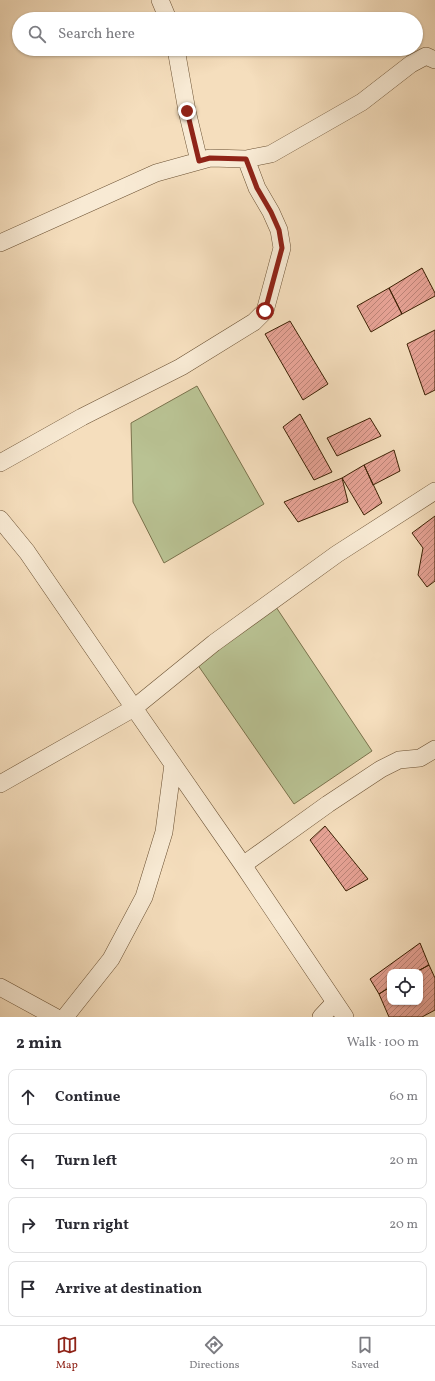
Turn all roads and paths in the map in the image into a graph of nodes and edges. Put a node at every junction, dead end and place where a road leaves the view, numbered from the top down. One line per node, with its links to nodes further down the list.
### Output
1 (160, 0): 2 (street)
2 (165, 12)
3 (177, 56): 6 (street)
4 (435, 60): 5 (street)
5 (246, 159): 6 (street); 8 (street)
6 (199, 161): 7 (street)
7 (0, 243)
8 (0, 463)
9 (435, 491): 11 (street)
10 (0, 519): 11 (street)
11 (134, 708): 13 (street); 14 (street)
12 (435, 749): 15 (street)
13 (173, 764): 15 (street); 19 (street)
14 (0, 784)
15 (244, 865): 17 (street)
16 (0, 987): 18 (street)
17 (335, 1002): 20 (street); 21 (street)
18 (55, 1017)
19 (66, 1017)
20 (322, 1017)
21 (345, 1017)

